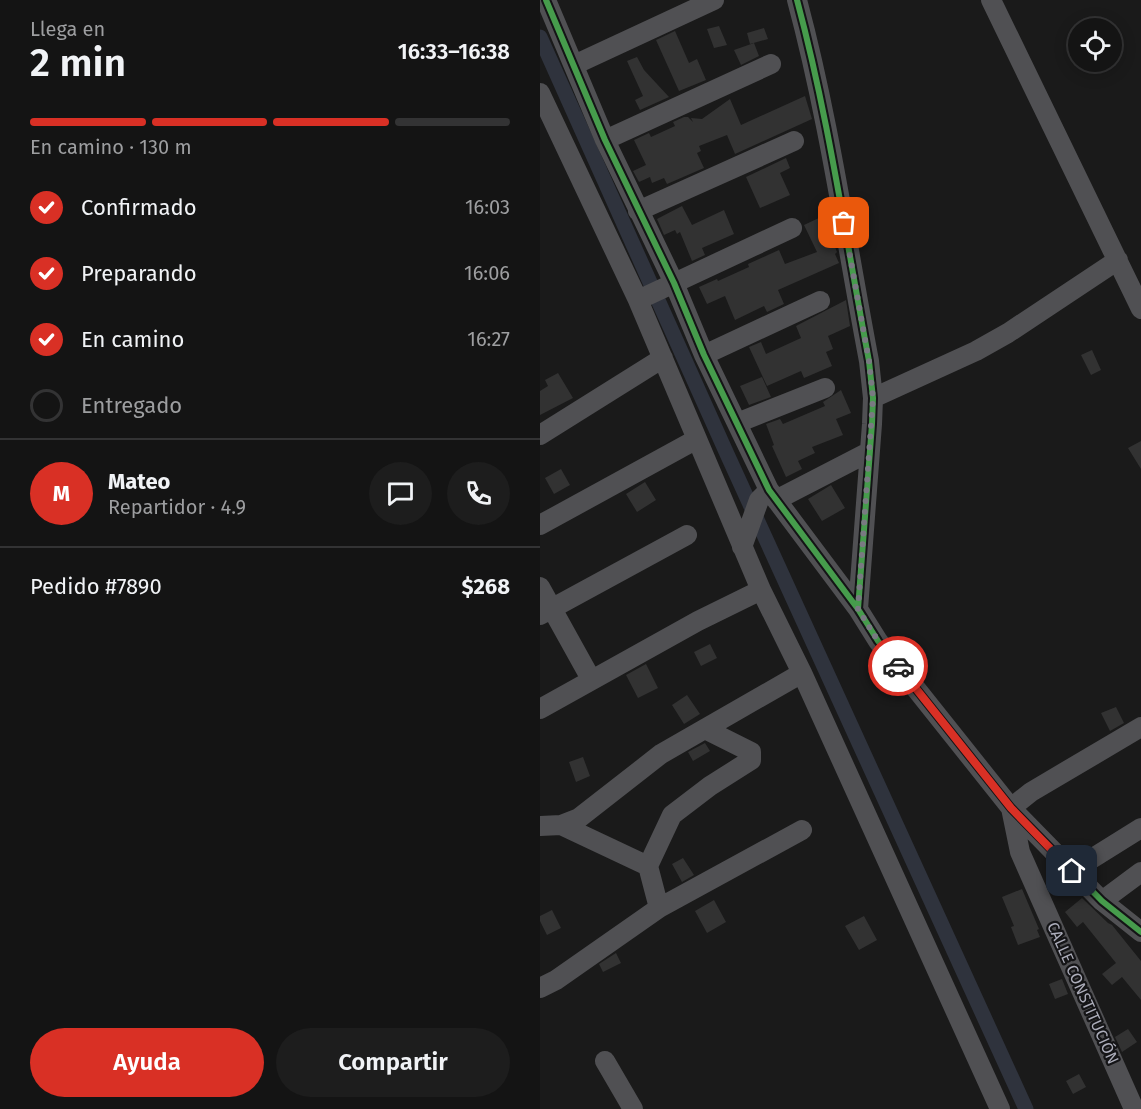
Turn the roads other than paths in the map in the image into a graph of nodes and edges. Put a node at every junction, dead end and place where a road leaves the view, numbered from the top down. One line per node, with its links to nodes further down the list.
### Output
1 (546, 0): 5 (street)
2 (714, 0): 5 (street)
3 (797, 0): 20 (street)
4 (991, 0): 12 (street)
5 (574, 64): 8 (street)
6 (771, 64): 8 (street)
7 (540, 93): 14 (street)
8 (605, 140): 10 (street)
9 (794, 141): 10 (street)
10 (638, 211): 13 (street)
11 (792, 228): 13 (street)
12 (1118, 260): 16 (street); 20 (street)
13 (668, 286): 14 (street); 17 (street)
14 (641, 298): 18 (street)
15 (820, 301): 17 (street)
16 (1141, 309)
17 (704, 354): 21 (street)
18 (663, 358): 22 (street); 23 (street)
19 (825, 388): 21 (street)
20 (873, 398): 24 (street)
21 (737, 423): 25 (street)
22 (540, 435)
23 (697, 439): 26 (street); 28 (street)
24 (869, 452): 25 (street); 31 (street)
25 (768, 497): 28 (street); 31 (street)
26 (540, 525)
27 (687, 535): 32 (street)
28 (744, 541): 30 (street)
29 (540, 587): 32 (street)
30 (761, 590): 33 (street); 34 (street)
31 (858, 609): 38 (street)
32 (546, 611): 34 (street)
33 (802, 673): 37 (street); 53 (street)
34 (591, 679): 35 (street)
35 (540, 709)
36 (1141, 727): 38 (street)
37 (705, 729): 39 (street); 43 (street)
38 (1011, 808): 44 (street); 51 (street, CALLE CONSTITUCIÓN)
39 (561, 825): 40 (street); 43 (street)
40 (540, 826)
41 (1141, 828): 44 (street)
42 (802, 830): 47 (street)
43 (648, 866): 47 (street)
44 (1072, 871): 46 (street)
45 (1141, 872): 46 (street)
46 (1102, 901): 48 (street)
47 (659, 908): 49 (street)
48 (1141, 932)
49 (540, 988)
50 (605, 1061): 52 (street)
51 (1135, 1097)
52 (633, 1109)
53 (1000, 1109)

